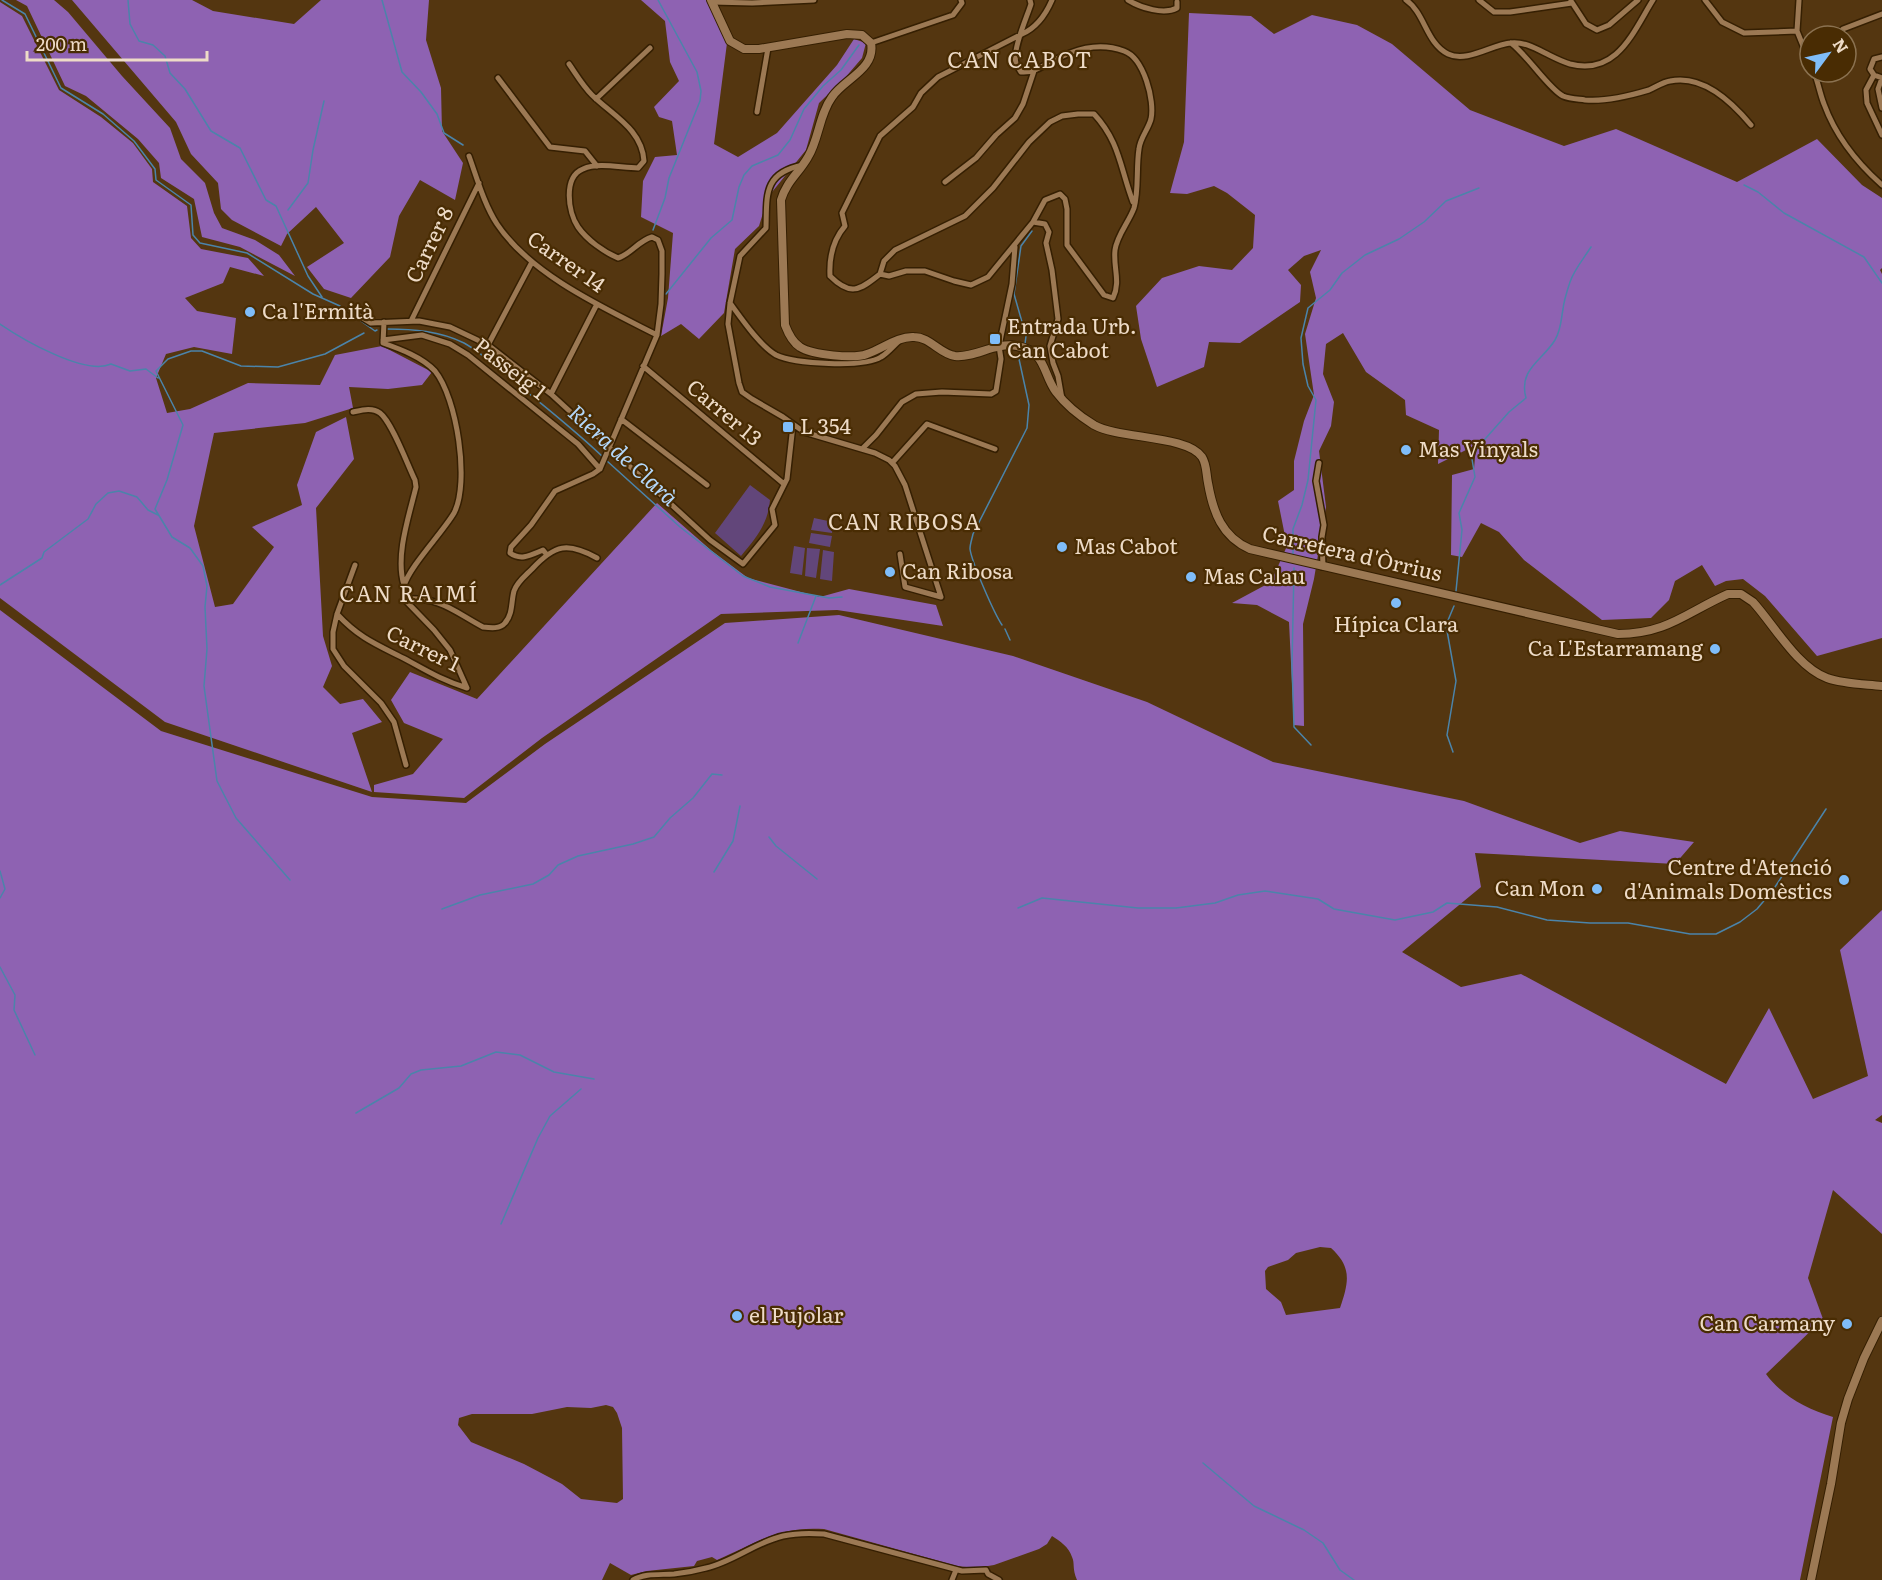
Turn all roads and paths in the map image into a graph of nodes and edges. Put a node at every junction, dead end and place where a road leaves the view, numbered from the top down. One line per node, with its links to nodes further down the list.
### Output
1 (814, 0): 12 (street)
2 (961, 0): 20 (street)
3 (1030, 0): 18 (street)
4 (1052, 0): 18 (street)
5 (1128, 0): 14 (street)
6 (1406, 0): 19 (street)
7 (1479, 0): 13 (street)
8 (1638, 0): 13 (street)
9 (1653, 0): 19 (street)
10 (1705, 0): 17 (street)
11 (1799, 0): 17 (street)
12 (712, 1): 22 (street)
13 (1571, 2)
14 (1177, 3)
15 (1882, 14): 16 (street)
16 (1854, 24)
17 (1797, 31)
18 (1022, 34): 25 (street); 45 (street)
19 (1510, 42): 33 (street)
20 (871, 43): 22 (street); 36 (street, Carretera d'Òrrius)
21 (650, 48): 30 (street)
22 (768, 48): 32 (street)
23 (1882, 57): 26 (street)
24 (569, 64): 30 (street)
25 (1034, 70): 38 (street); 41 (street)
26 (1874, 75): 28 (street); 34 (street)
27 (498, 78): 37 (street)
28 (1882, 78): 31 (street)
29 (1818, 84): 40 (street)
30 (596, 99): 37 (street)
31 (1882, 108)
32 (757, 112)
33 (1751, 125)
34 (1882, 135)
35 (469, 156): 39 (street, Carrer 14)
36 (803, 165): 46 (street); 53 (street, Carretera d'Òrrius)
37 (597, 166): 51 (street)
38 (945, 182)
39 (479, 183): 44 (street, Carrer 14); 49 (street, Carrer 8)
40 (1882, 185)
41 (1134, 206): 42 (street); 45 (street)
42 (1033, 222): 43 (street); 58 (street)
43 (1015, 245): 45 (street); 55 (street)
44 (532, 262): 47 (street, Carrer 14); 54 (street)
45 (880, 274)
46 (730, 303): 53 (street); 61 (street)
47 (597, 304): 51 (street, Carrer 14); 57 (street)
48 (350, 310): 50 (street)
49 (411, 321): 50 (street); 54 (street)
50 (384, 322): 52 (street)
51 (657, 334): 56 (street)
52 (383, 340): 67 (street, Passeig 1); 75 (street)
53 (900, 340): 55 (street, Carretera d'Òrrius)
54 (488, 345): 57 (street)
55 (999, 346): 58 (street, Carretera d'Òrrius); 63 (street)
56 (644, 366): 60 (street); 68 (street, Carrer 13)
57 (551, 394): 62 (street)
58 (1062, 399): 74 (street, Carretera d'Òrrius)
59 (353, 412): 75 (street)
60 (621, 419): 62 (street); 69 (street)
61 (793, 424): 63 (street); 68 (street)
62 (609, 446): 67 (street); 68 (street)
63 (862, 449): 65 (street)
64 (995, 449): 65 (street)
65 (892, 463): 70 (street)
66 (1319, 463): 74 (street)
67 (600, 469): 71 (street)
68 (784, 484)
69 (707, 485)
70 (900, 554)
71 (547, 555): 72 (street); 76 (street)
72 (597, 558)
73 (355, 565): 77 (street)
74 (1323, 567): 78 (street, Carretera d'Òrrius)
75 (405, 585): 76 (street)
76 (405, 600): 77 (street, Carrer 1)
77 (337, 614): 79 (street)
78 (1882, 686)
79 (406, 765)
80 (1882, 1321): 85 (street)
81 (956, 1570): 82 (street); 83 (street); 84 (street)
82 (633, 1580)
83 (952, 1580)
84 (999, 1580)
85 (1811, 1580)

